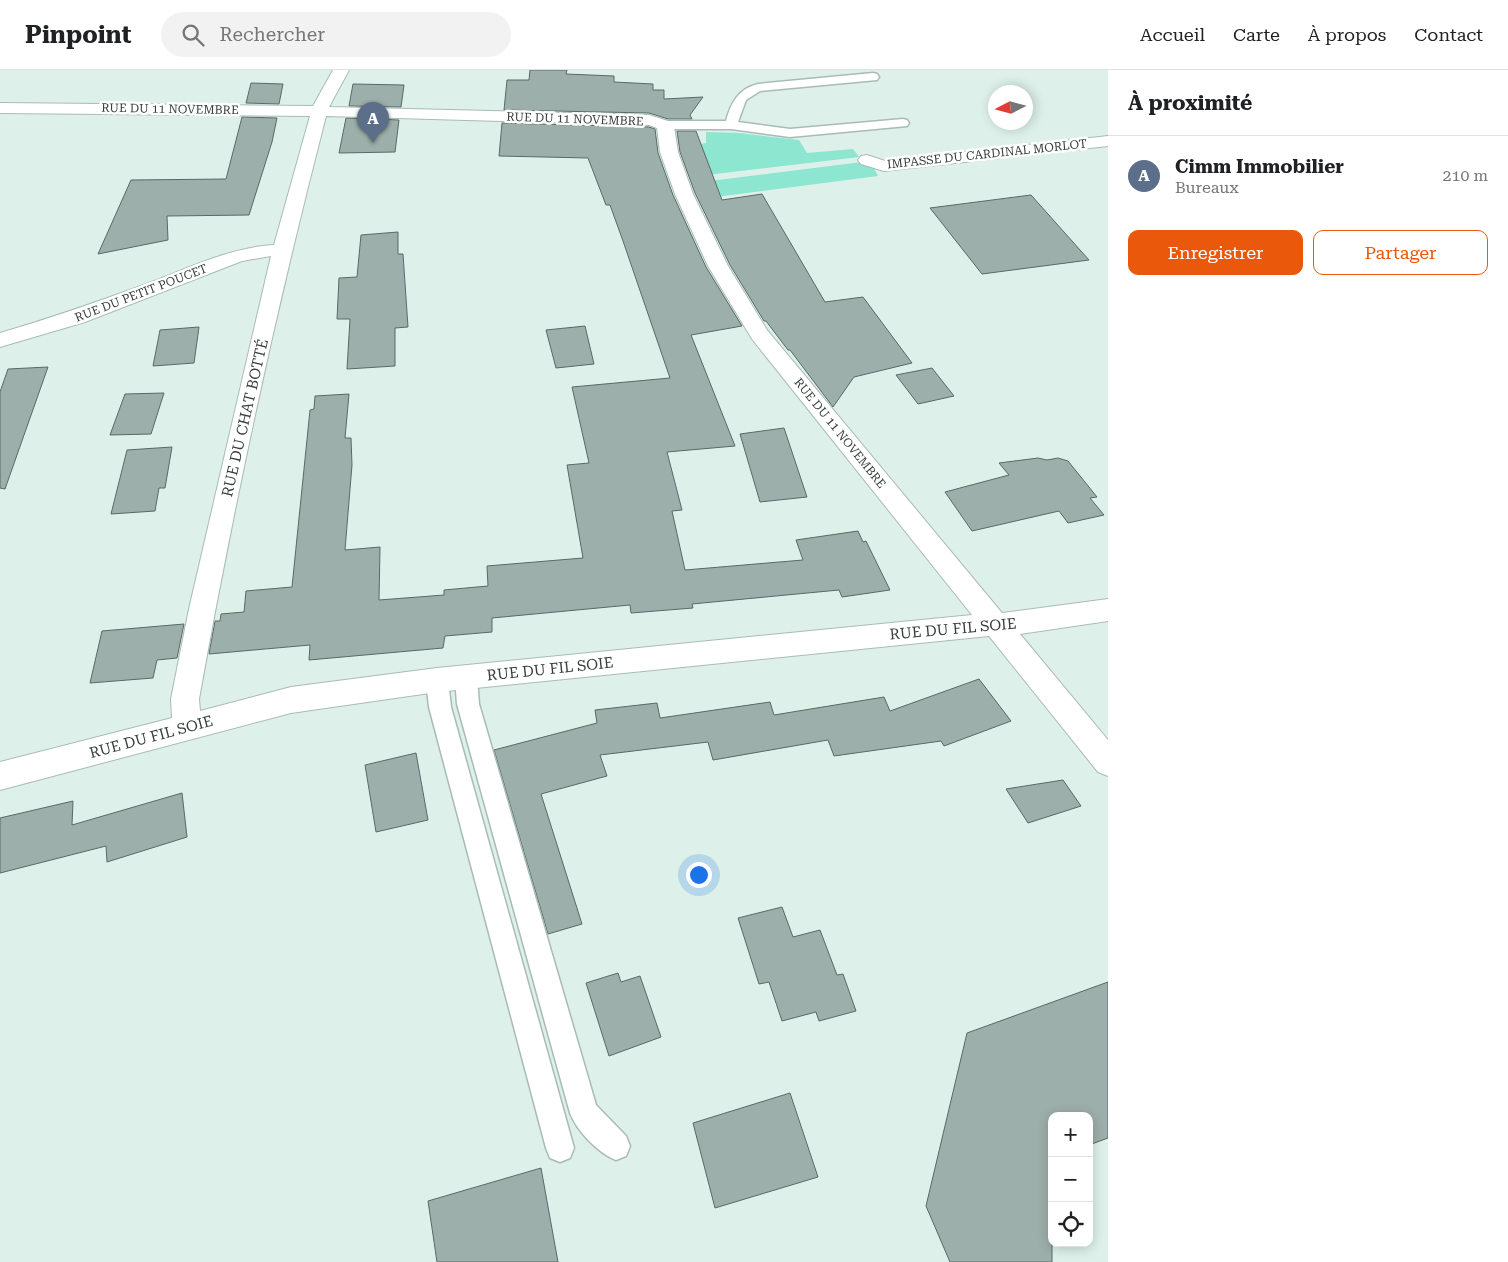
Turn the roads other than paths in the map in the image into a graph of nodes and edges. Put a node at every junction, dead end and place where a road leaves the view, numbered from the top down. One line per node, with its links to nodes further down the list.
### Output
1 (340, 70): 4 (street, RUE DU CHAT BOTTÉ)
2 (873, 78): 7 (lane)
3 (0, 108): 4 (street, RUE DU 11 NOVEMBRE)
4 (318, 111): 6 (street, RUE DU 11 NOVEMBRE); 10 (street, RUE DU CHAT BOTTÉ)
5 (903, 123): 7 (lane)
6 (665, 125): 7 (lane); 13 (street, RUE DU 11 NOVEMBRE)
7 (731, 125)
8 (1108, 141): 9 (street, IMPASSE DU CARDINAL MORLOT)
9 (867, 160)
10 (282, 250): 11 (street, RUE DU PETIT POUCET); 16 (street, RUE DU CHAT BOTTÉ)
11 (0, 340)
12 (1108, 610): 13 (street, RUE DU FIL SOIE)
13 (996, 624): 14 (street, RUE DU FIL SOIE); 17 (street, RUE DU 11 NOVEMBRE)
14 (466, 678): 15 (street, RUE DU FIL SOIE); 19 (lane)
15 (437, 680): 16 (street, RUE DU FIL SOIE); 20 (lane)
16 (186, 727): 18 (street, RUE DU FIL SOIE)
17 (1108, 762)
18 (0, 776)
19 (616, 1146)
20 (560, 1148)

